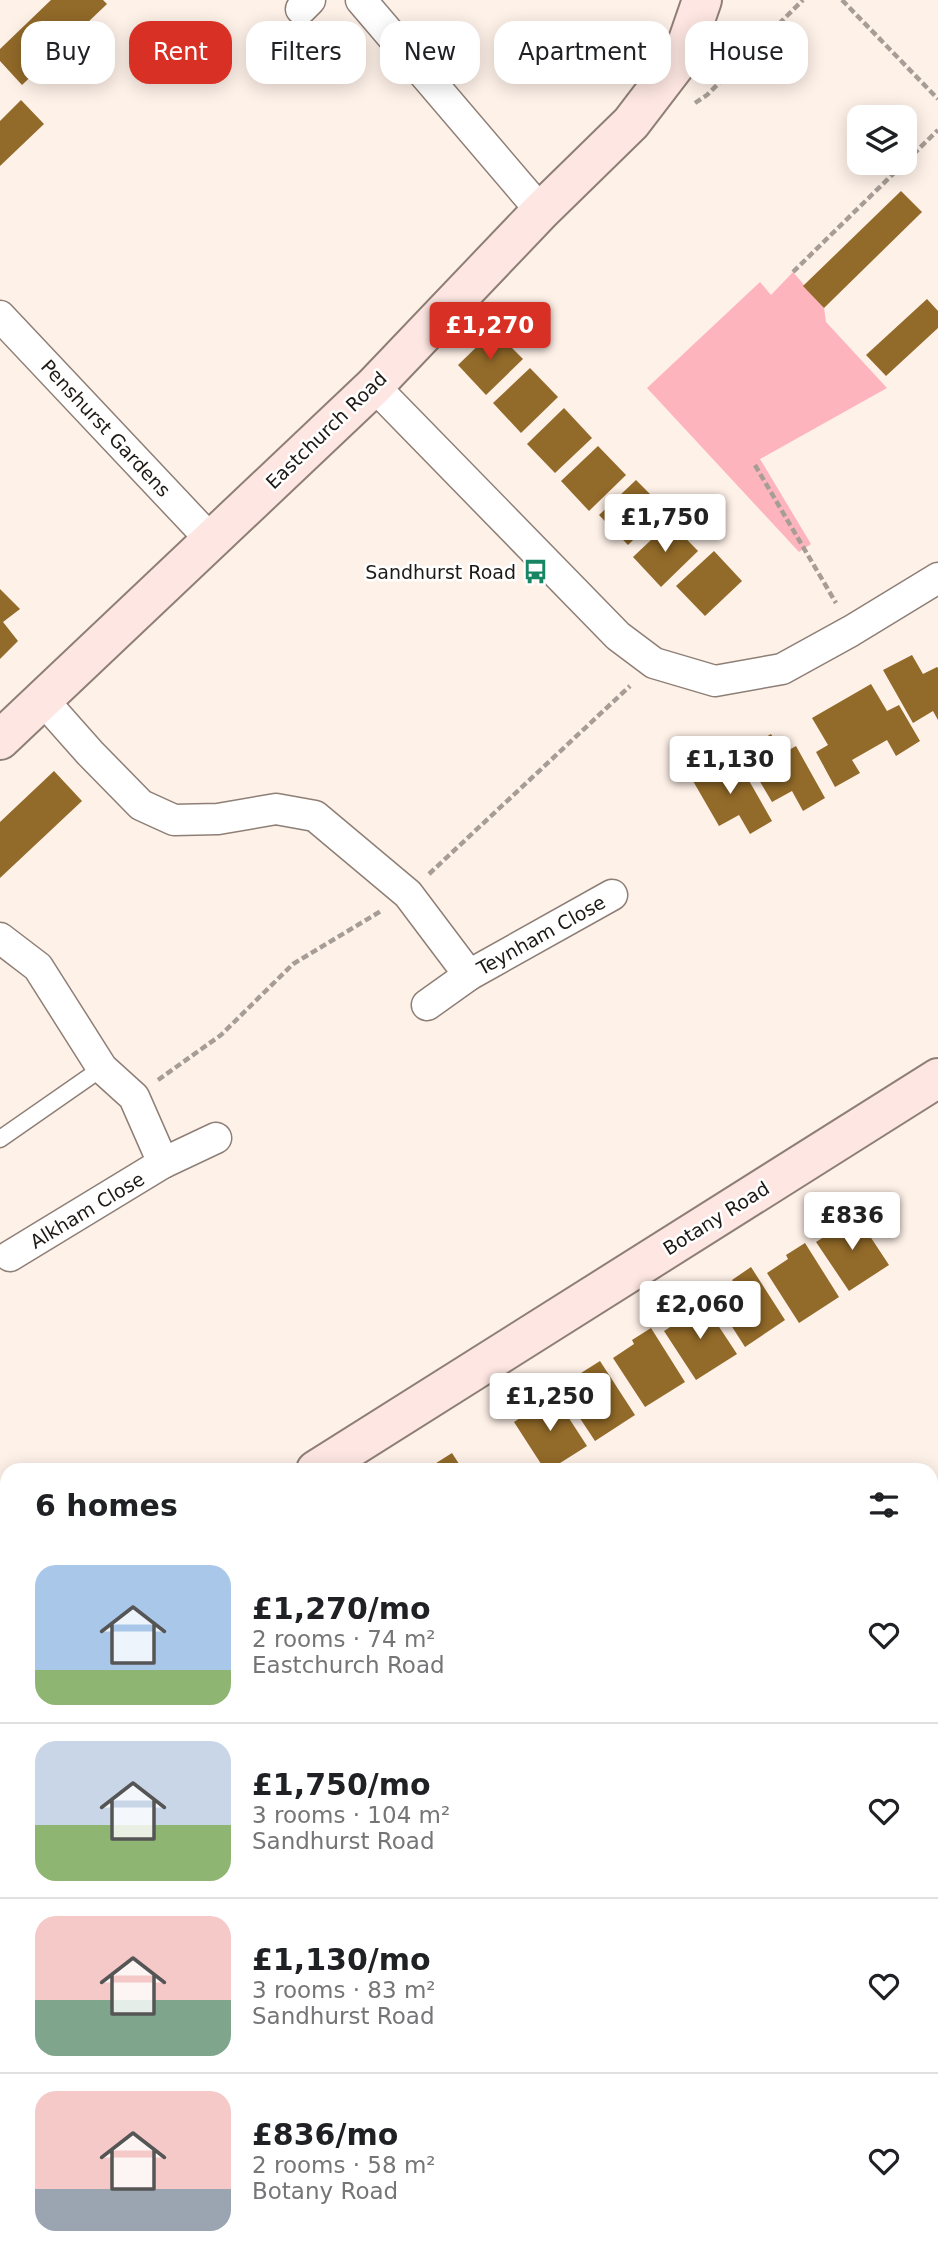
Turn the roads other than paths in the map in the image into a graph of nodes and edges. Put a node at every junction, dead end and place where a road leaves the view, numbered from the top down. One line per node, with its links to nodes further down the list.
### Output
1 (360, 0): 3 (street)
2 (702, 0): 3 (street, Eastchurch Road)
3 (541, 211): 5 (street, Eastchurch Road)
4 (0, 316): 6 (street, Penshurst Gardens)
5 (374, 386): 6 (street, Eastchurch Road); 7 (street)
6 (211, 540): 8 (street, Eastchurch Road)
7 (938, 578)
8 (43, 700): 9 (street, Eastchurch Road); 12 (street, Teynham Close)
9 (0, 740)
10 (612, 895): 12 (street, Teynham Close)
11 (0, 938): 14 (street, Alkham Close)
12 (469, 975): 13 (street, Teynham Close)
13 (427, 1005)
14 (102, 1068): 17 (lane); 18 (street, Alkham Close)
15 (938, 1078): 20 (street, Botany Road)
16 (216, 1138): 18 (street, Alkham Close)
17 (0, 1139)
18 (163, 1163): 19 (street, Alkham Close)
19 (10, 1256)
20 (327, 1463)

